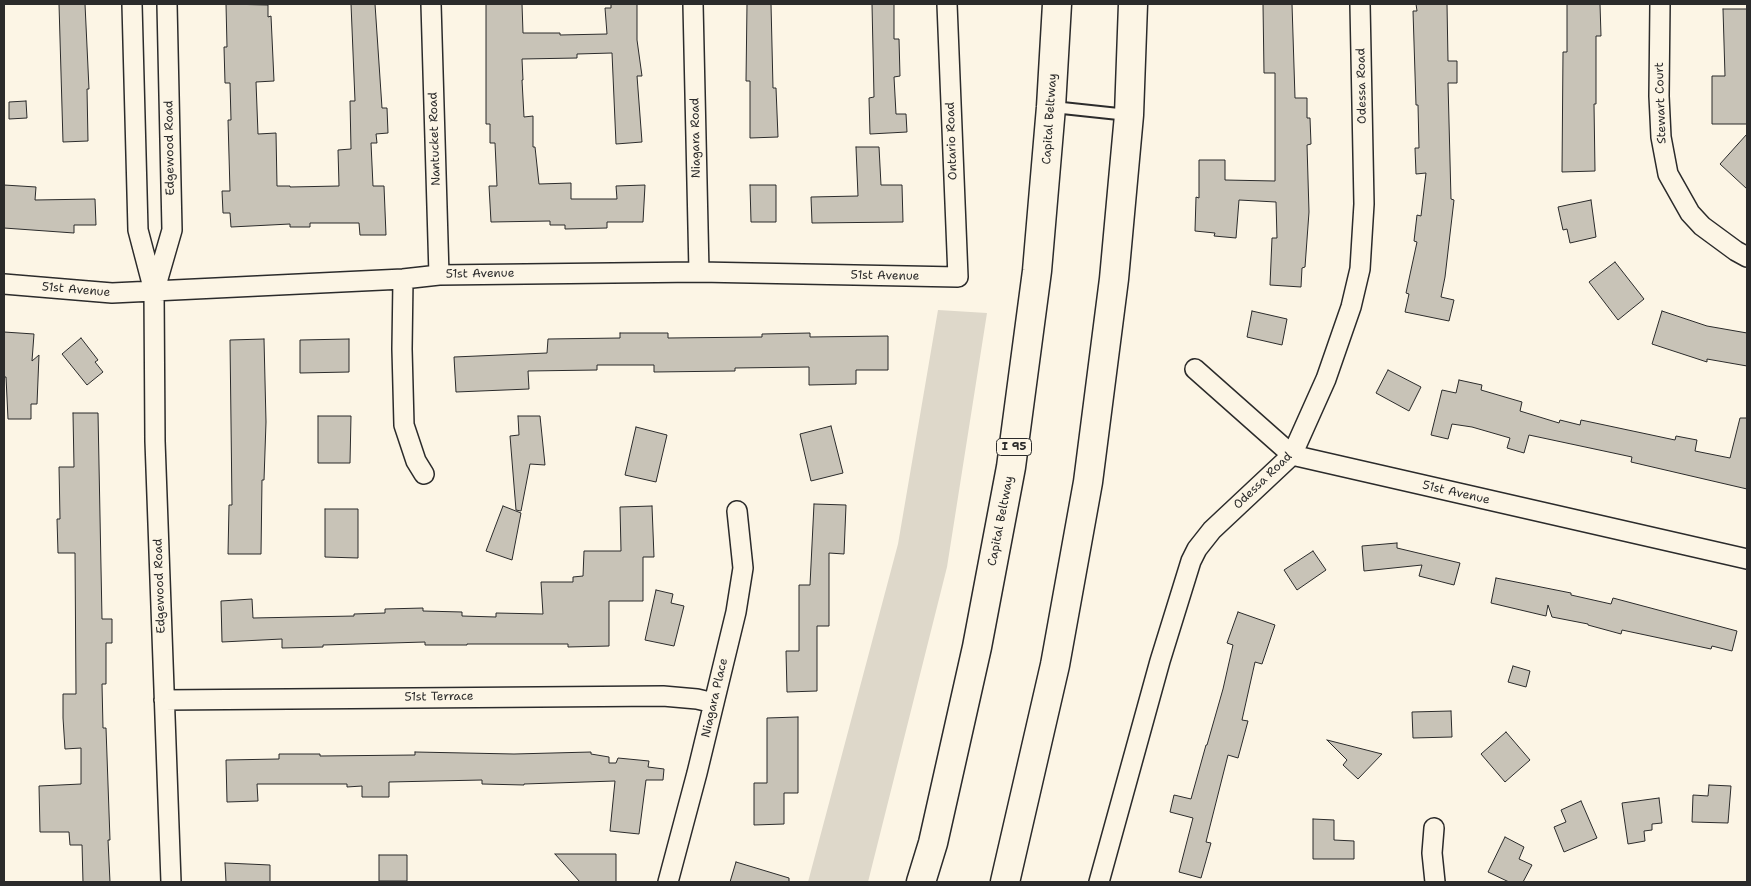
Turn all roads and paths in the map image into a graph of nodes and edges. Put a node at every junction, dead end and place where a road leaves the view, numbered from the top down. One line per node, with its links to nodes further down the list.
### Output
1 (132, 4): 18 (street, Edgewood Road)
2 (167, 4): 18 (street, Edgewood Road)
3 (431, 4): 14 (street, Nantucket Road)
4 (693, 4): 13 (street, Niagara Road)
5 (947, 4): 15 (street, Ontario Road)
6 (1057, 4): 10 (highway, Capital Beltway / I 95)
7 (1133, 4): 11 (highway)
8 (1360, 4): 20 (street, Odessa Road)
9 (1660, 4): 12 (street, Stewart Court)
10 (1051, 107): 11 (lane); 29 (highway, Capital Beltway / I 95)
11 (1129, 115): 30 (highway)
12 (1747, 257)
13 (699, 272): 14 (street, 51st Avenue); 15 (street, 51st Avenue)
14 (439, 275): 16 (street, 51st Avenue)
15 (958, 277)
16 (403, 279): 18 (street, 51st Avenue); 21 (street)
17 (4, 284): 18 (street, 51st Avenue)
18 (154, 290): 24 (street, Edgewood Road)
19 (1195, 369): 20 (street, 51st Avenue)
20 (1292, 455): 23 (street, 51st Avenue); 31 (street, Odessa Road)
21 (424, 474)
22 (737, 511): 25 (street, Niagara Place)
23 (1747, 560)
24 (164, 700): 25 (street, 51st Terrace); 27 (street, Edgewood Road)
25 (714, 703): 28 (street, Niagara Place)
26 (1434, 828): 32 (street)
27 (172, 882)
28 (668, 882)
29 (921, 882)
30 (1005, 882)
31 (1099, 882)
32 (1435, 882)

